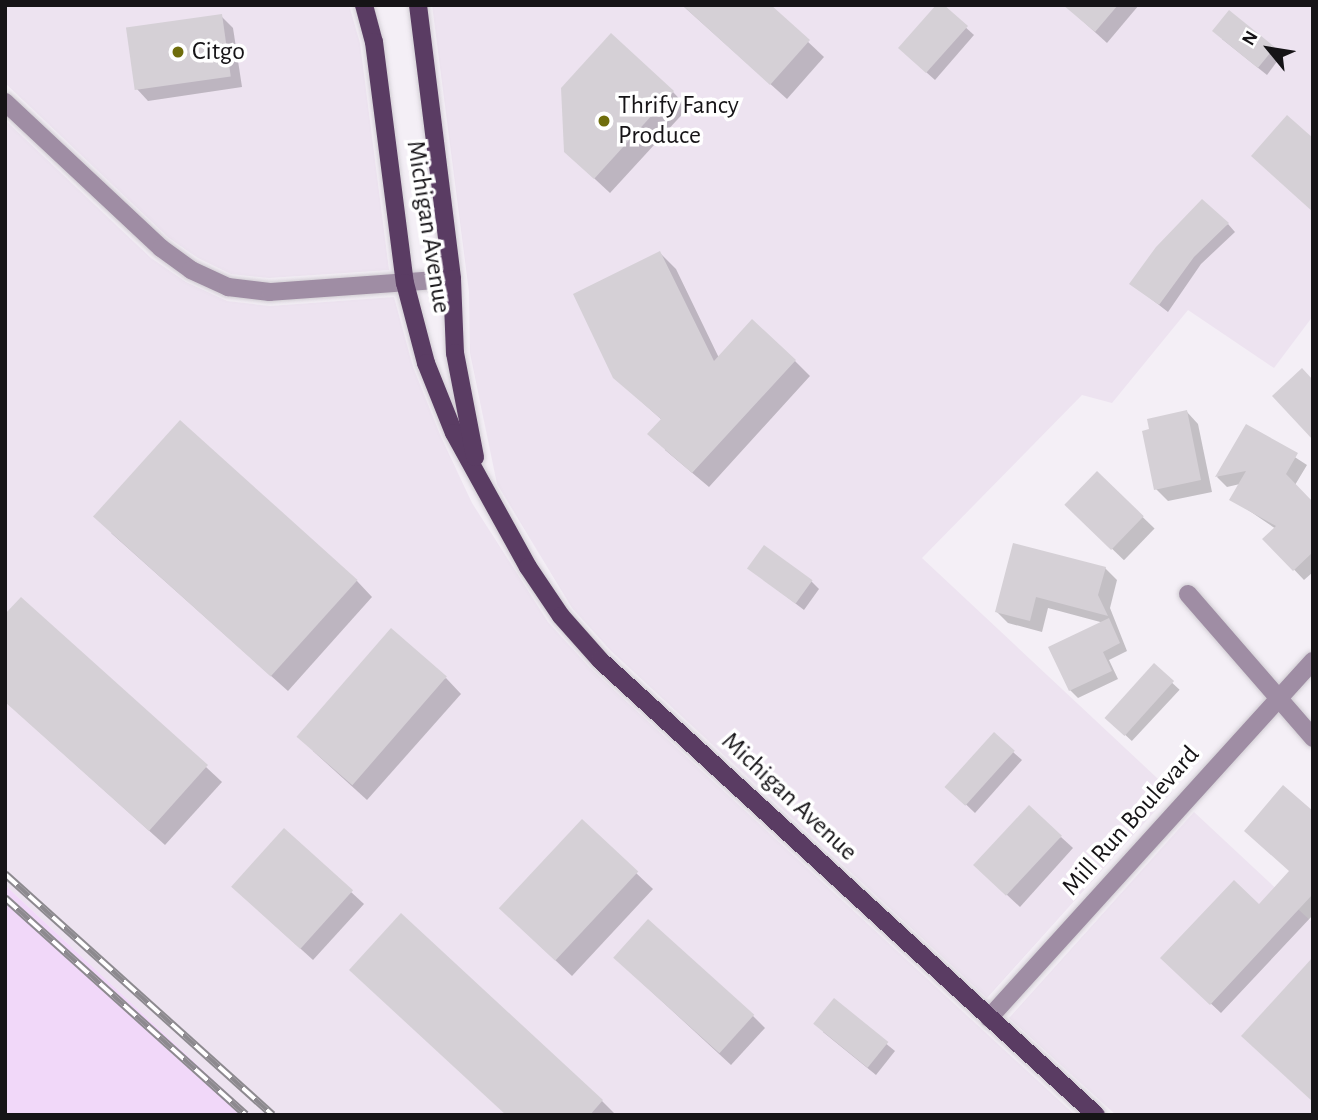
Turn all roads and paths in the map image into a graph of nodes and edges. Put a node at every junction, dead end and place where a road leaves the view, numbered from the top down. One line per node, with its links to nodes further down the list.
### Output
1 (364, 5): 5 (main road, Michigan Avenue)
2 (418, 5): 4 (main road, Michigan Avenue)
3 (5, 102): 5 (street)
4 (452, 279): 5 (street); 6 (main road, Michigan Avenue)
5 (405, 283): 6 (main road, Michigan Avenue)
6 (483, 487): 11 (main road, Michigan Avenue)
7 (1188, 594): 9 (street)
8 (1313, 661): 9 (street, Mill Run Boulevard)
9 (1275, 700): 10 (street); 11 (street, Mill Run Boulevard)
10 (1313, 738)
11 (989, 1018): 12 (main road, Michigan Avenue)
12 (1096, 1115)

